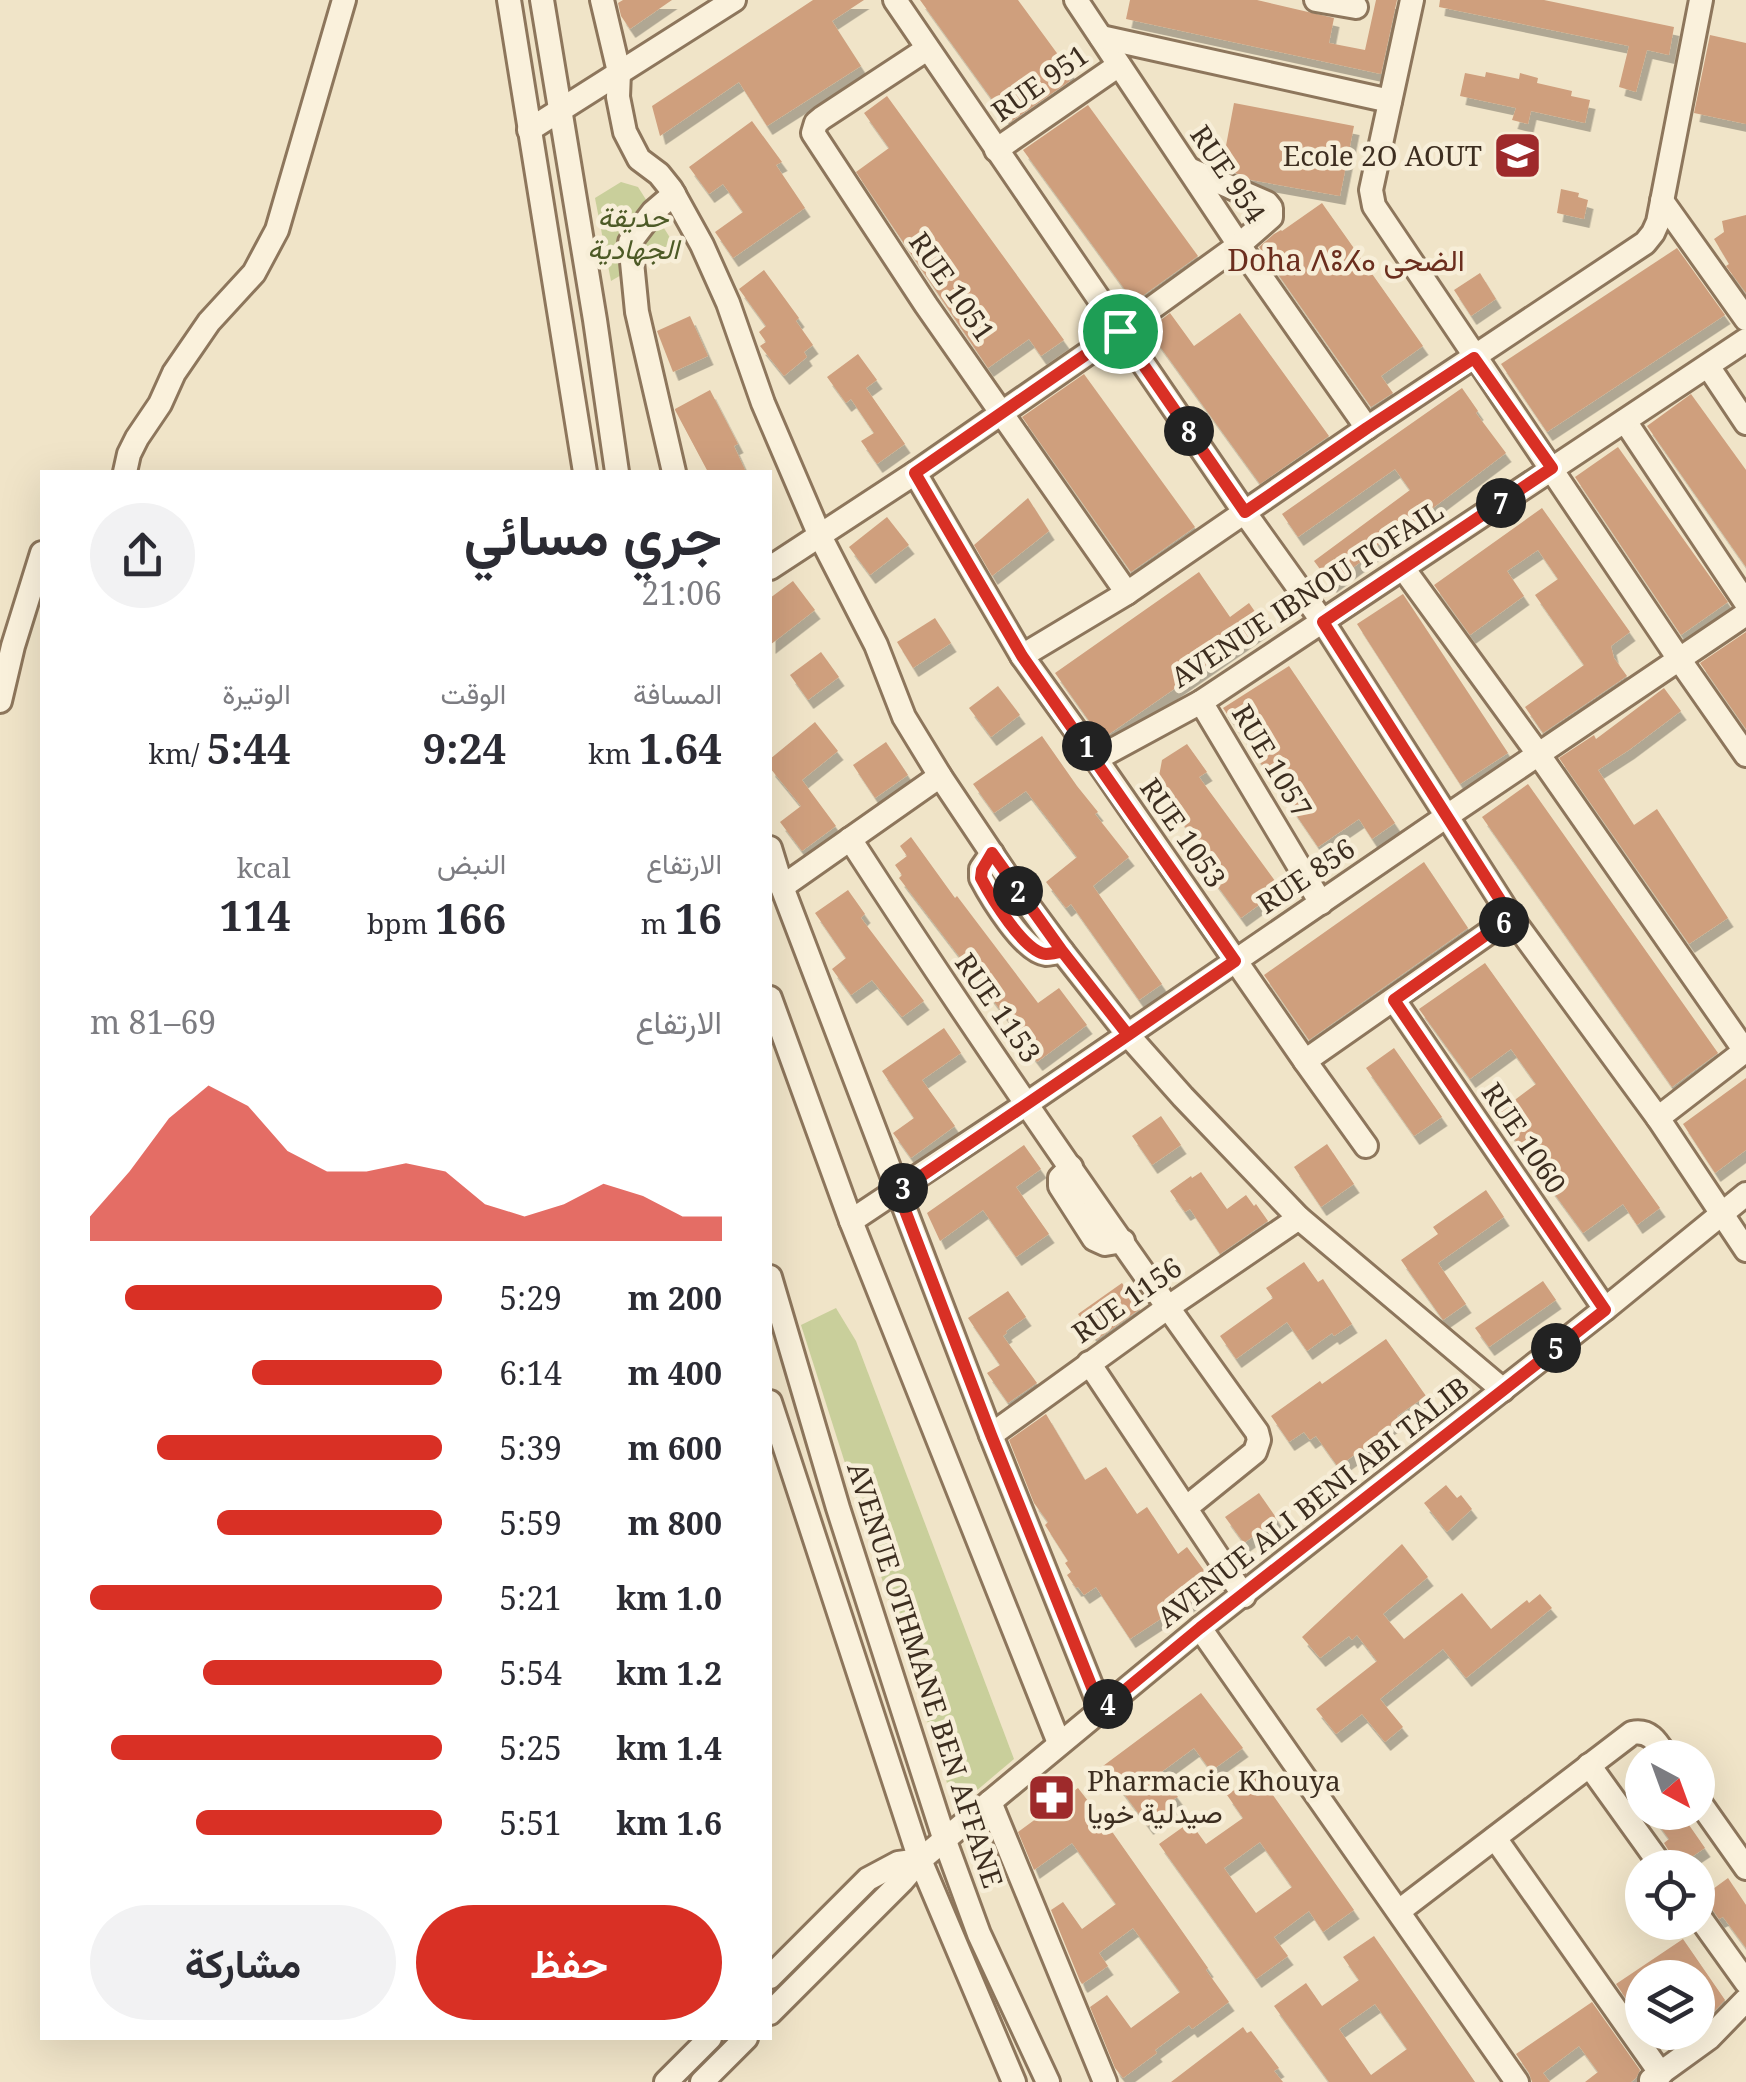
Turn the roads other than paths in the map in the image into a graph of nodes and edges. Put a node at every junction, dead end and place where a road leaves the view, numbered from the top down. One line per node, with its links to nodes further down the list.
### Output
1 (344, 0): 34 (street)
2 (509, 0): 18 (street)
3 (542, 0): 17 (street)
4 (602, 0): 15 (street)
5 (734, 0): 15 (street)
6 (894, 0): 13 (street)
7 (1076, 0): 12 (street, RUE 954)
8 (1316, 0): 11 (street)
9 (1412, 0): 16 (street)
10 (1701, 0): 22 (street)
11 (1356, 8)
12 (1100, 36): 14 (street, RUE 954); 16 (street)
13 (928, 49): 19 (street); 29 (street, RUE 1051)
14 (1119, 65): 19 (street, RUE 951); 20 (street, RUE 954)
15 (618, 72): 17 (street); 21 (street)
16 (1390, 100): 27 (street)
17 (560, 109): 18 (street); 36 (street)
18 (529, 130): 35 (street)
19 (996, 150): 25 (street)
20 (1189, 169): 23 (street, RUE 954); 23 (street)
21 (674, 194): 37 (street); 40 (street)
22 (1662, 201): 24 (street); 27 (street)
23 (1239, 245): 25 (street); 32 (street, RUE 954)
24 (1746, 319)
25 (1120, 331): 29 (street); 39 (street)
26 (1746, 340): 28 (street, AVENUE IBNOU TOFAIL)
27 (1474, 358): 32 (street); 33 (street)
28 (1708, 366): 30 (street, AVENUE IBNOU TOFAIL); 31 (street)
29 (1003, 412): 38 (street); 44 (street, RUE 1051)
30 (1625, 421): 33 (street, AVENUE IBNOU TOFAIL); 45 (street)
31 (1746, 423)
32 (1367, 428): 39 (street)
33 (1552, 468): 43 (street, AVENUE IBNOU TOFAIL); 49 (street)
34 (125, 470)
35 (584, 470)
36 (617, 470)
37 (674, 470)
38 (915, 473): 40 (street); 48 (street, RUE 1053)
39 (1245, 512): 44 (street); 47 (street)
40 (820, 536): 42 (street); 55 (street)
41 (40, 559): 50 (street)
42 (772, 567)
43 (1402, 568): 47 (street, AVENUE IBNOU TOFAIL); 52 (street)
44 (1128, 593): 48 (street)
45 (1746, 602)
46 (1746, 614): 49 (street, RUE 856)
47 (1323, 622): 51 (street, AVENUE IBNOU TOFAIL); 56 (street)
48 (1022, 656): 54 (street, RUE 1053)
49 (1679, 659): 52 (street, RUE 856); 53 (street)
50 (0, 701)
51 (1201, 702): 54 (street, AVENUE IBNOU TOFAIL); 60 (street, RUE 1057)
52 (1540, 755): 56 (street, RUE 856); 66 (street)
53 (1746, 755)
54 (1096, 759): 62 (street, RUE 1053)
55 (940, 776): 57 (street); 65 (street)
56 (1447, 816): 60 (street, RUE 856); 61 (street)
57 (850, 839): 59 (street); 68 (street, RUE 1153)
58 (772, 854): 59 (street)
59 (782, 887): 71 (street)
60 (1321, 903): 62 (street, RUE 856)
61 (1511, 917): 63 (street); 69 (street)
62 (1235, 961): 65 (street, RUE 856); 67 (street, RUE 1053)
63 (1394, 1000): 67 (street); 79 (street, RUE 1060)
64 (772, 1003): 75 (street)
65 (1128, 1035): 68 (street, RUE 856); 74 (street)
66 (1746, 1051): 69 (street)
67 (1305, 1062): 70 (street, RUE 1053)
68 (1028, 1104): 71 (street, RUE 856); 78 (street, RUE 1153)
69 (1658, 1118): 73 (street)
70 (1366, 1146)
71 (898, 1192): 75 (street, RUE 856); 83 (street)
72 (1746, 1194): 73 (street, AVENUE ALI BENI ABI TALIB)
73 (1723, 1214): 76 (street); 79 (street, AVENUE ALI BENI ABI TALIB)
74 (1300, 1218): 78 (street, RUE 1156); 81 (street)
75 (851, 1220): 89 (street)
76 (1746, 1250)
77 (772, 1284): 94 (street, AVENUE OTHMANE BEN AFFANE)
78 (1167, 1308): 80 (street, RUE 1156); 84 (street, RUE 1153)
79 (1605, 1310): 81 (street, AVENUE ALI BENI ABI TALIB)
80 (1089, 1363): 83 (street, RUE 1156); 84 (street)
81 (1503, 1390): 85 (street, AVENUE ALI BENI ABI TALIB)
82 (772, 1408): 96 (street, AVENUE OTHMANE BEN AFFANE)
83 (991, 1435): 87 (street)
84 (1186, 1507): 85 (street)
85 (1244, 1596): 86 (street, AVENUE ALI BENI ABI TALIB)
86 (1200, 1628): 87 (street, AVENUE ALI BENI ABI TALIB); 98 (street)
87 (1101, 1710): 89 (street, AVENUE ALI BENI ABI TALIB)
88 (1654, 1740): 90 (street)
89 (1059, 1744): 91 (street, AVENUE ALI BENI ABI TALIB)
90 (1589, 1765): 93 (street); 95 (street)
91 (990, 1802): 94 (street, AVENUE ALI BENI ABI TALIB); 111 (street)
92 (1715, 1824): 97 (street)
93 (1495, 1838): 98 (street); 106 (street)
94 (945, 1841): 96 (street, AVENUE ALI BENI ABI TALIB); 110 (street, AVENUE OTHMANE BEN AFFANE)
95 (1650, 1850)
96 (920, 1860): 100 (street); 103 (street); 109 (street, AVENUE OTHMANE BEN AFFANE)
97 (1746, 1868)
98 (1399, 1911): 112 (street)
99 (1715, 1939): 101 (street)
100 (772, 1975)
101 (1746, 1982)
102 (1746, 2000): 106 (street)
103 (772, 2011)
104 (708, 2040): 107 (street)
105 (744, 2040): 108 (street)
106 (1655, 2078)
107 (666, 2082)
108 (702, 2082)
109 (1014, 2082)
110 (1048, 2082)
111 (1105, 2082)
112 (1517, 2082)

